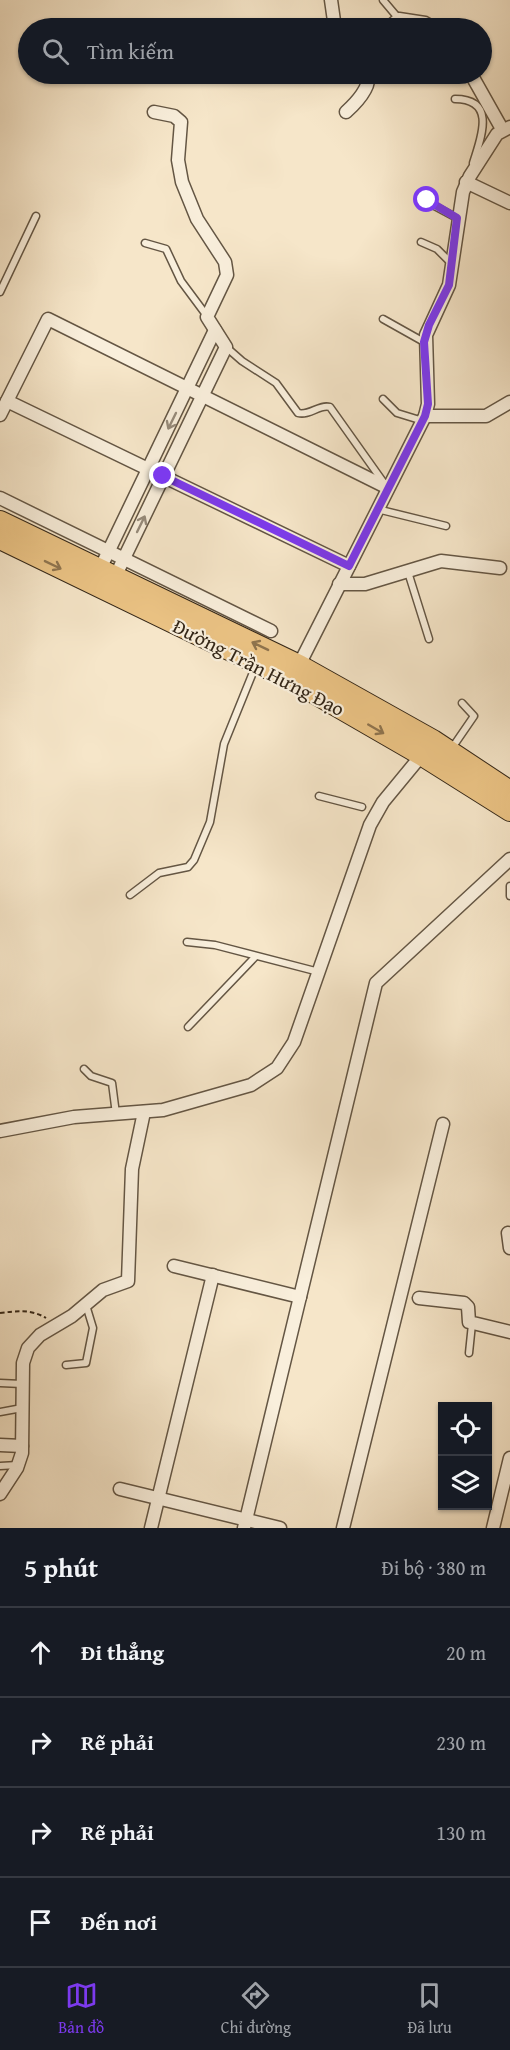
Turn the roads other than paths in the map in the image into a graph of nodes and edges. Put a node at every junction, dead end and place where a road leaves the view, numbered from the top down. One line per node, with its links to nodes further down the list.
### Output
1 (331, 0): 3 (street)
2 (383, 0): 4 (lane)
3 (334, 18)
4 (398, 18)
5 (367, 84): 9 (street)
6 (477, 84): 10 (street)
7 (455, 99): 11 (lane)
8 (154, 112): 20 (street)
9 (346, 112)
10 (506, 128): 11 (street)
11 (468, 179): 13 (street); 15 (street)
12 (428, 193): 15 (lane)
13 (510, 203)
14 (36, 216): 19 (lane)
15 (457, 218): 18 (street)
16 (421, 242): 18 (lane)
17 (146, 243): 20 (lane)
18 (452, 265): 23 (street)
19 (0, 292)
20 (207, 317): 22 (street)
21 (383, 320): 23 (lane)
22 (215, 330): 24 (street); 25 (street)
23 (424, 342): 31 (street)
24 (226, 347): 26 (street); 34 (lane)
25 (187, 389): 26 (street); 28 (street); 32 (street, one-way to 32)
26 (202, 396): 33 (street); 34 (street)
27 (383, 399): 31 (lane)
28 (7, 401): 30 (street); 32 (street)
29 (510, 402): 31 (street)
30 (0, 415)
31 (424, 419): 34 (street)
32 (148, 469): 33 (street); 40 (street)
33 (163, 476): 41 (street, one-way to 33); 42 (street)
34 (388, 488): 36 (street)
35 (0, 498): 40 (street)
36 (377, 509): 38 (lane); 42 (street)
37 (0, 521): 45 (highway, Đường Trần Hưng Đạo)
38 (446, 526)
39 (0, 540): 49 (highway, Đường Trần Hưng Đạo, one-way to 49)
40 (109, 551): 41 (street); 45 (street)
41 (124, 558): 45 (street); 47 (street)
42 (349, 566): 46 (street)
43 (500, 568): 44 (street)
44 (408, 572): 46 (street); 48 (lane)
45 (108, 573): 50 (highway, Đường Trần Hưng Đạo, one-way to 45)
46 (339, 584): 50 (street)
47 (271, 631)
48 (429, 639)
49 (256, 663): 52 (highway, Đường Trần Hưng Đạo, one-way to 52); 59 (lane)
50 (299, 665): 52 (highway, Đường Trần Hưng Đạo)
51 (462, 703): 52 (lane)
52 (435, 749): 53 (highway, Đường Trần Hưng Đạo); 55 (street); 56 (highway, Đường Trần Hưng Đạo)
53 (510, 791)
54 (319, 796): 55 (lane)
55 (369, 810): 63 (street)
56 (510, 811)
57 (510, 859): 74 (street)
58 (510, 886): 60 (lane)
59 (130, 895)
60 (510, 896)
61 (187, 942): 62 (lane)
62 (255, 957): 63 (lane); 64 (lane)
63 (320, 972): 66 (street)
64 (188, 1027)
65 (84, 1069): 67 (lane)
66 (144, 1113): 67 (street); 76 (street)
67 (116, 1114): 69 (street)
68 (443, 1124): 96 (street)
69 (0, 1131)
70 (508, 1233): 71 (street)
71 (510, 1248)
72 (174, 1266): 73 (street)
73 (213, 1275): 74 (street); 92 (street)
74 (300, 1297): 93 (street)
75 (419, 1298): 77 (street)
76 (86, 1304): 80 (lane); 82 (street)
77 (472, 1324): 78 (street); 79 (lane)
78 (510, 1332)
79 (469, 1353)
80 (66, 1365)
81 (0, 1383): 82 (lane)
82 (22, 1384): 83 (street)
83 (22, 1408): 84 (lane); 86 (street)
84 (0, 1412)
85 (0, 1445): 86 (street)
86 (22, 1446): 88 (street)
87 (510, 1458): 97 (street)
88 (19, 1465): 89 (lane); 91 (street)
89 (0, 1466)
90 (120, 1489): 92 (street)
91 (0, 1494)
92 (158, 1498): 93 (street); 94 (street)
93 (245, 1524): 95 (street)
94 (151, 1528)
95 (280, 1528)
96 (343, 1528)
97 (493, 1528)

